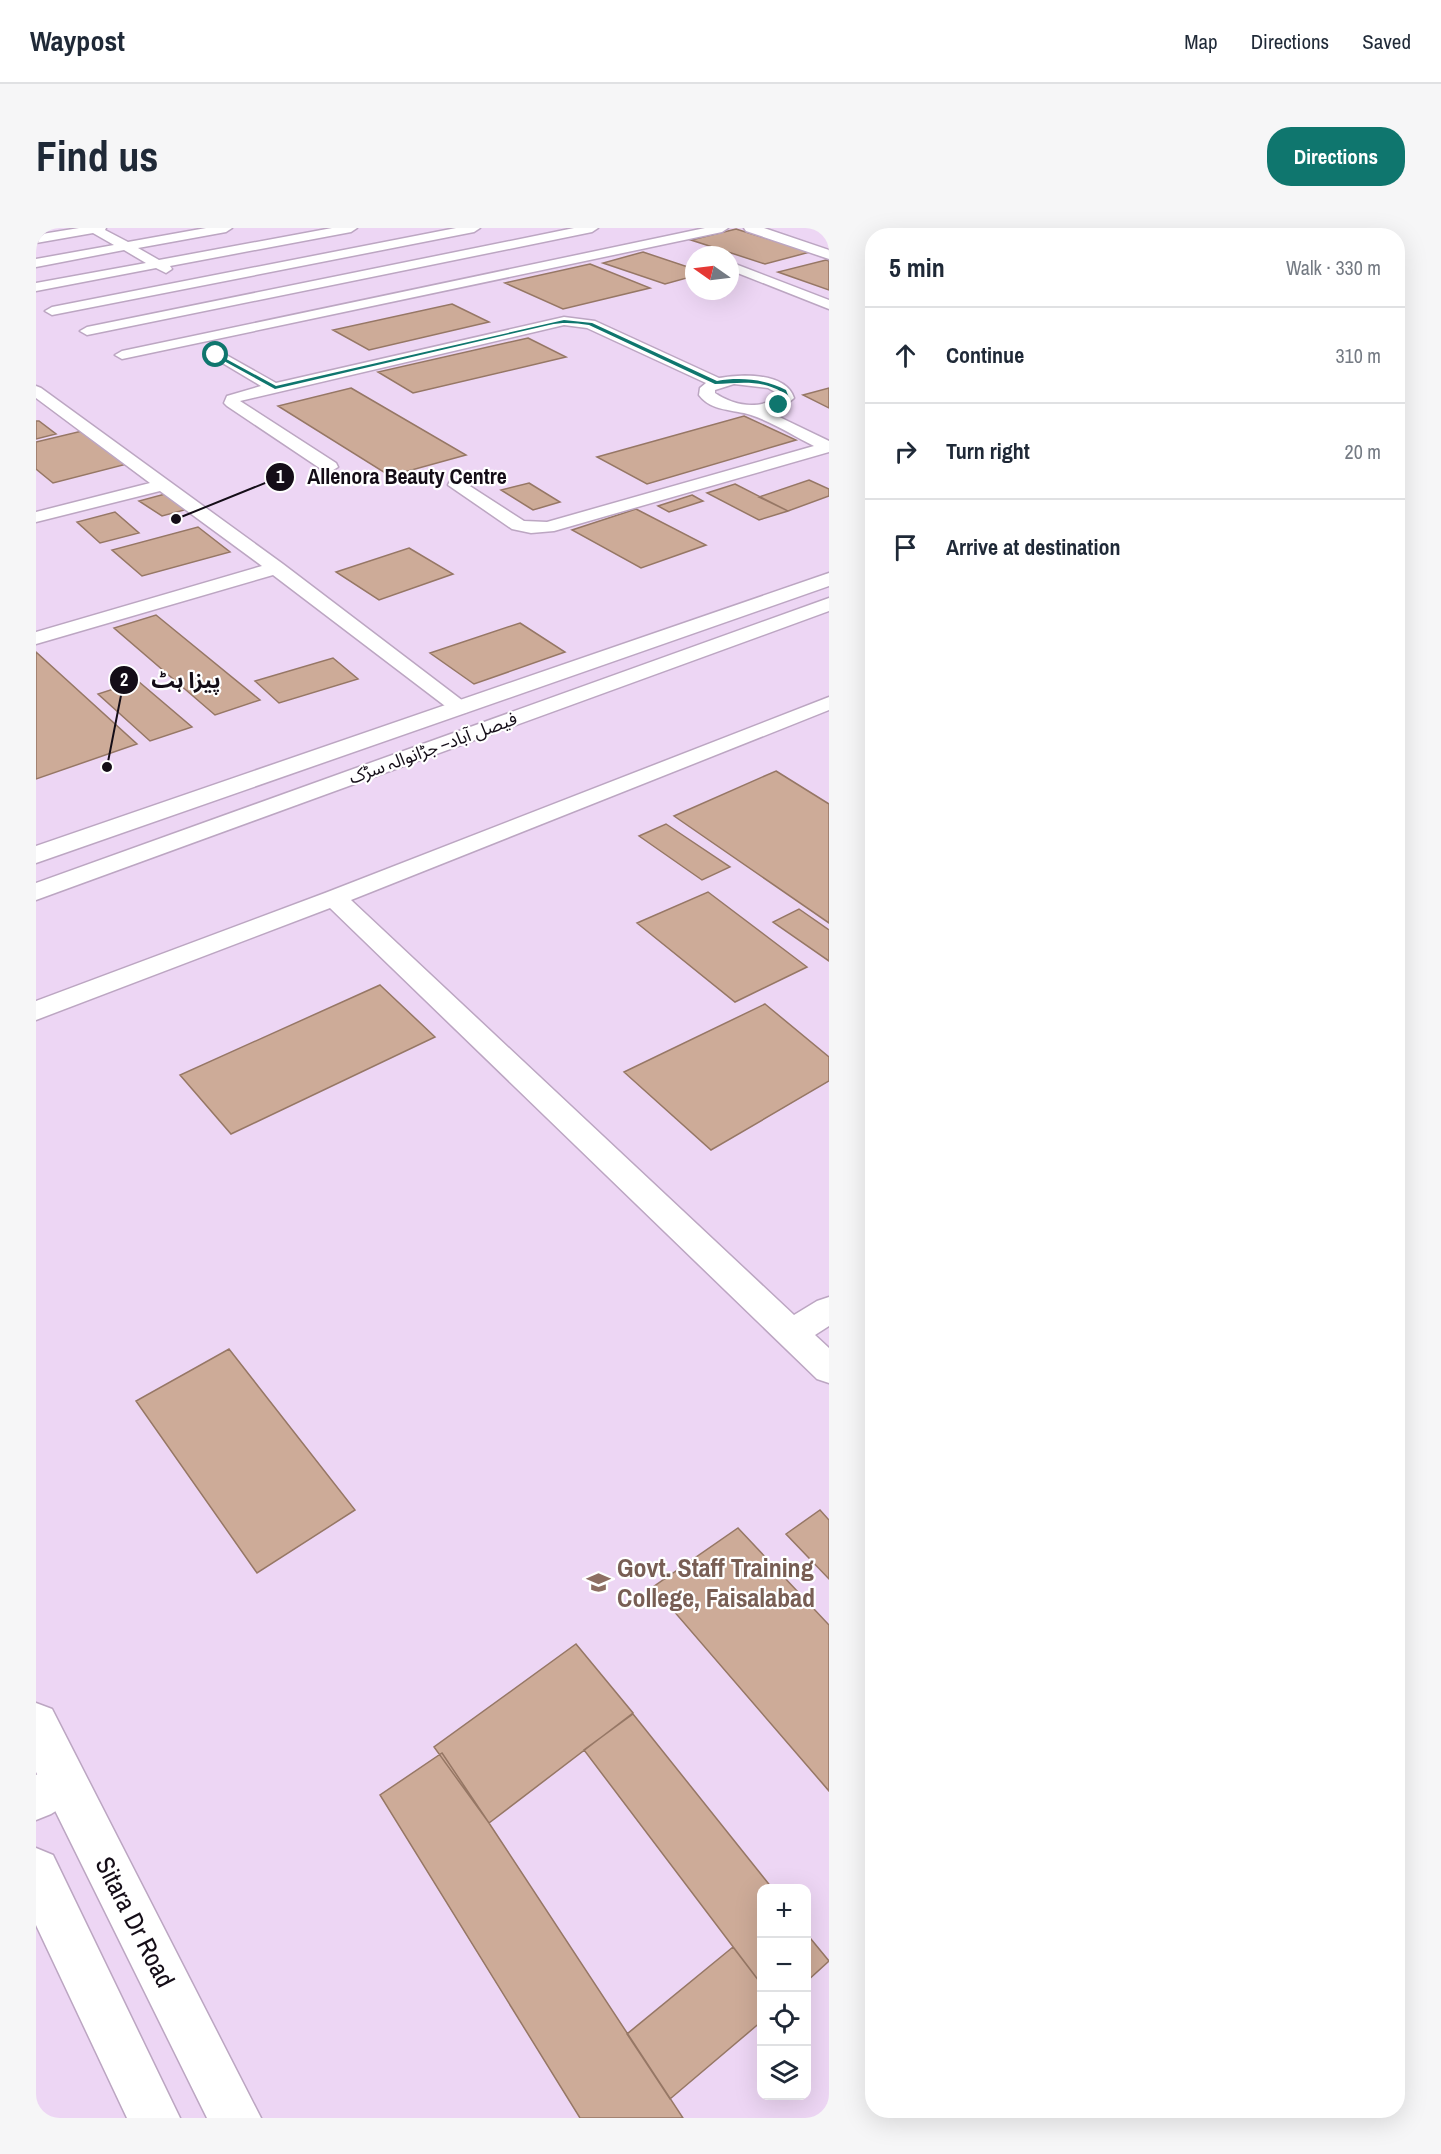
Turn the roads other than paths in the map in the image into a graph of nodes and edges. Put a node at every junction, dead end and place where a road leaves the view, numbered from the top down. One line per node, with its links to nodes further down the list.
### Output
1 (96, 228): 10 (street); 11 (street)
2 (226, 228): 11 (street)
3 (351, 228): 15 (street)
4 (419, 228): 9 (street)
5 (474, 228): 9 (street)
6 (592, 228): 12 (street)
7 (722, 228): 17 (street)
8 (751, 228): 13 (main road)
9 (436, 236): 12 (street); 18 (street)
10 (36, 239)
11 (127, 247): 14 (street); 15 (street)
12 (473, 252): 17 (street); 20 (street)
13 (829, 255)
14 (36, 264)
15 (158, 264): 18 (street); 19 (street)
16 (739, 270): 21 (street)
17 (516, 271): 23 (street)
18 (192, 283): 20 (street); 22 (street)
19 (36, 288)
20 (226, 303): 23 (street); 24 (street)
21 (829, 305)
22 (52, 311)
23 (266, 325): 25 (street)
24 (87, 331)
25 (122, 355)
26 (216, 355): 28 (street)
27 (717, 383): 28 (street); 30 (street); 31 (street)
28 (275, 388): 34 (street)
29 (36, 391): 35 (street)
30 (779, 405): 31 (street); 32 (street)
31 (751, 409): 33 (street)
32 (799, 414)
33 (829, 447): 36 (street)
34 (330, 467)
35 (155, 479): 37 (street); 38 (street); 39 (street)
36 (456, 485)
37 (36, 500)
38 (36, 517)
39 (276, 568): 42 (street); 44 (street)
40 (829, 579): 44 (main road, فیصل آباد– جڑانوالہ سڑک)
41 (829, 604): 46 (main road, فیصل آباد– جڑانوالہ سڑک)
42 (36, 638)
43 (829, 703): 47 (street)
44 (460, 708): 45 (main road, فیصل آباد– جڑانوالہ سڑک)
45 (36, 857)
46 (36, 892)
47 (334, 898): 48 (street); 50 (street)
48 (36, 1011)
49 (829, 1310): 50 (street)
50 (792, 1333): 51 (street)
51 (829, 1369)
52 (36, 1725): 53 (main road, Sitara Dr Road)
53 (50, 1791): 56 (main road, Sitara Dr Road)
54 (36, 1872): 55 (main road)
55 (154, 2118)
56 (235, 2118)

